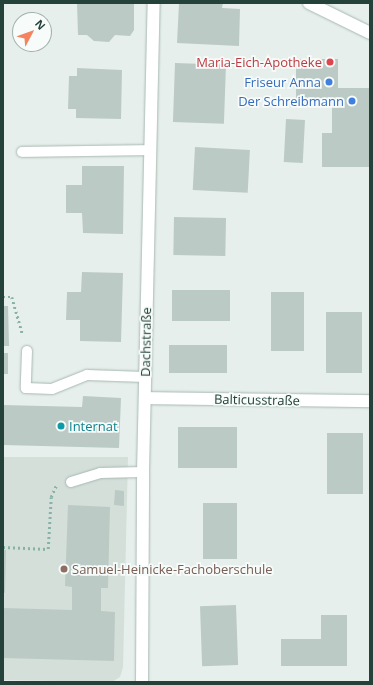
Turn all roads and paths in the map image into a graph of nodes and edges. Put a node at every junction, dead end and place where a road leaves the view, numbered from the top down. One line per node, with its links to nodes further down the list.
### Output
1 (154, 3): 4 (street, Dachstraße)
2 (309, 3): 3 (street)
3 (370, 33)
4 (151, 150): 5 (lane); 8 (street, Dachstraße)
5 (22, 152)
6 (3, 297): 7 (path)
7 (27, 351): 8 (lane)
8 (145, 377): 9 (street, Dachstraße)
9 (145, 398): 10 (street, Balticusstraße); 11 (street, Dachstraße)
10 (370, 401)
11 (143, 472): 12 (lane); 14 (street, Dachstraße)
12 (71, 482): 13 (path)
13 (3, 547)
14 (142, 682)

